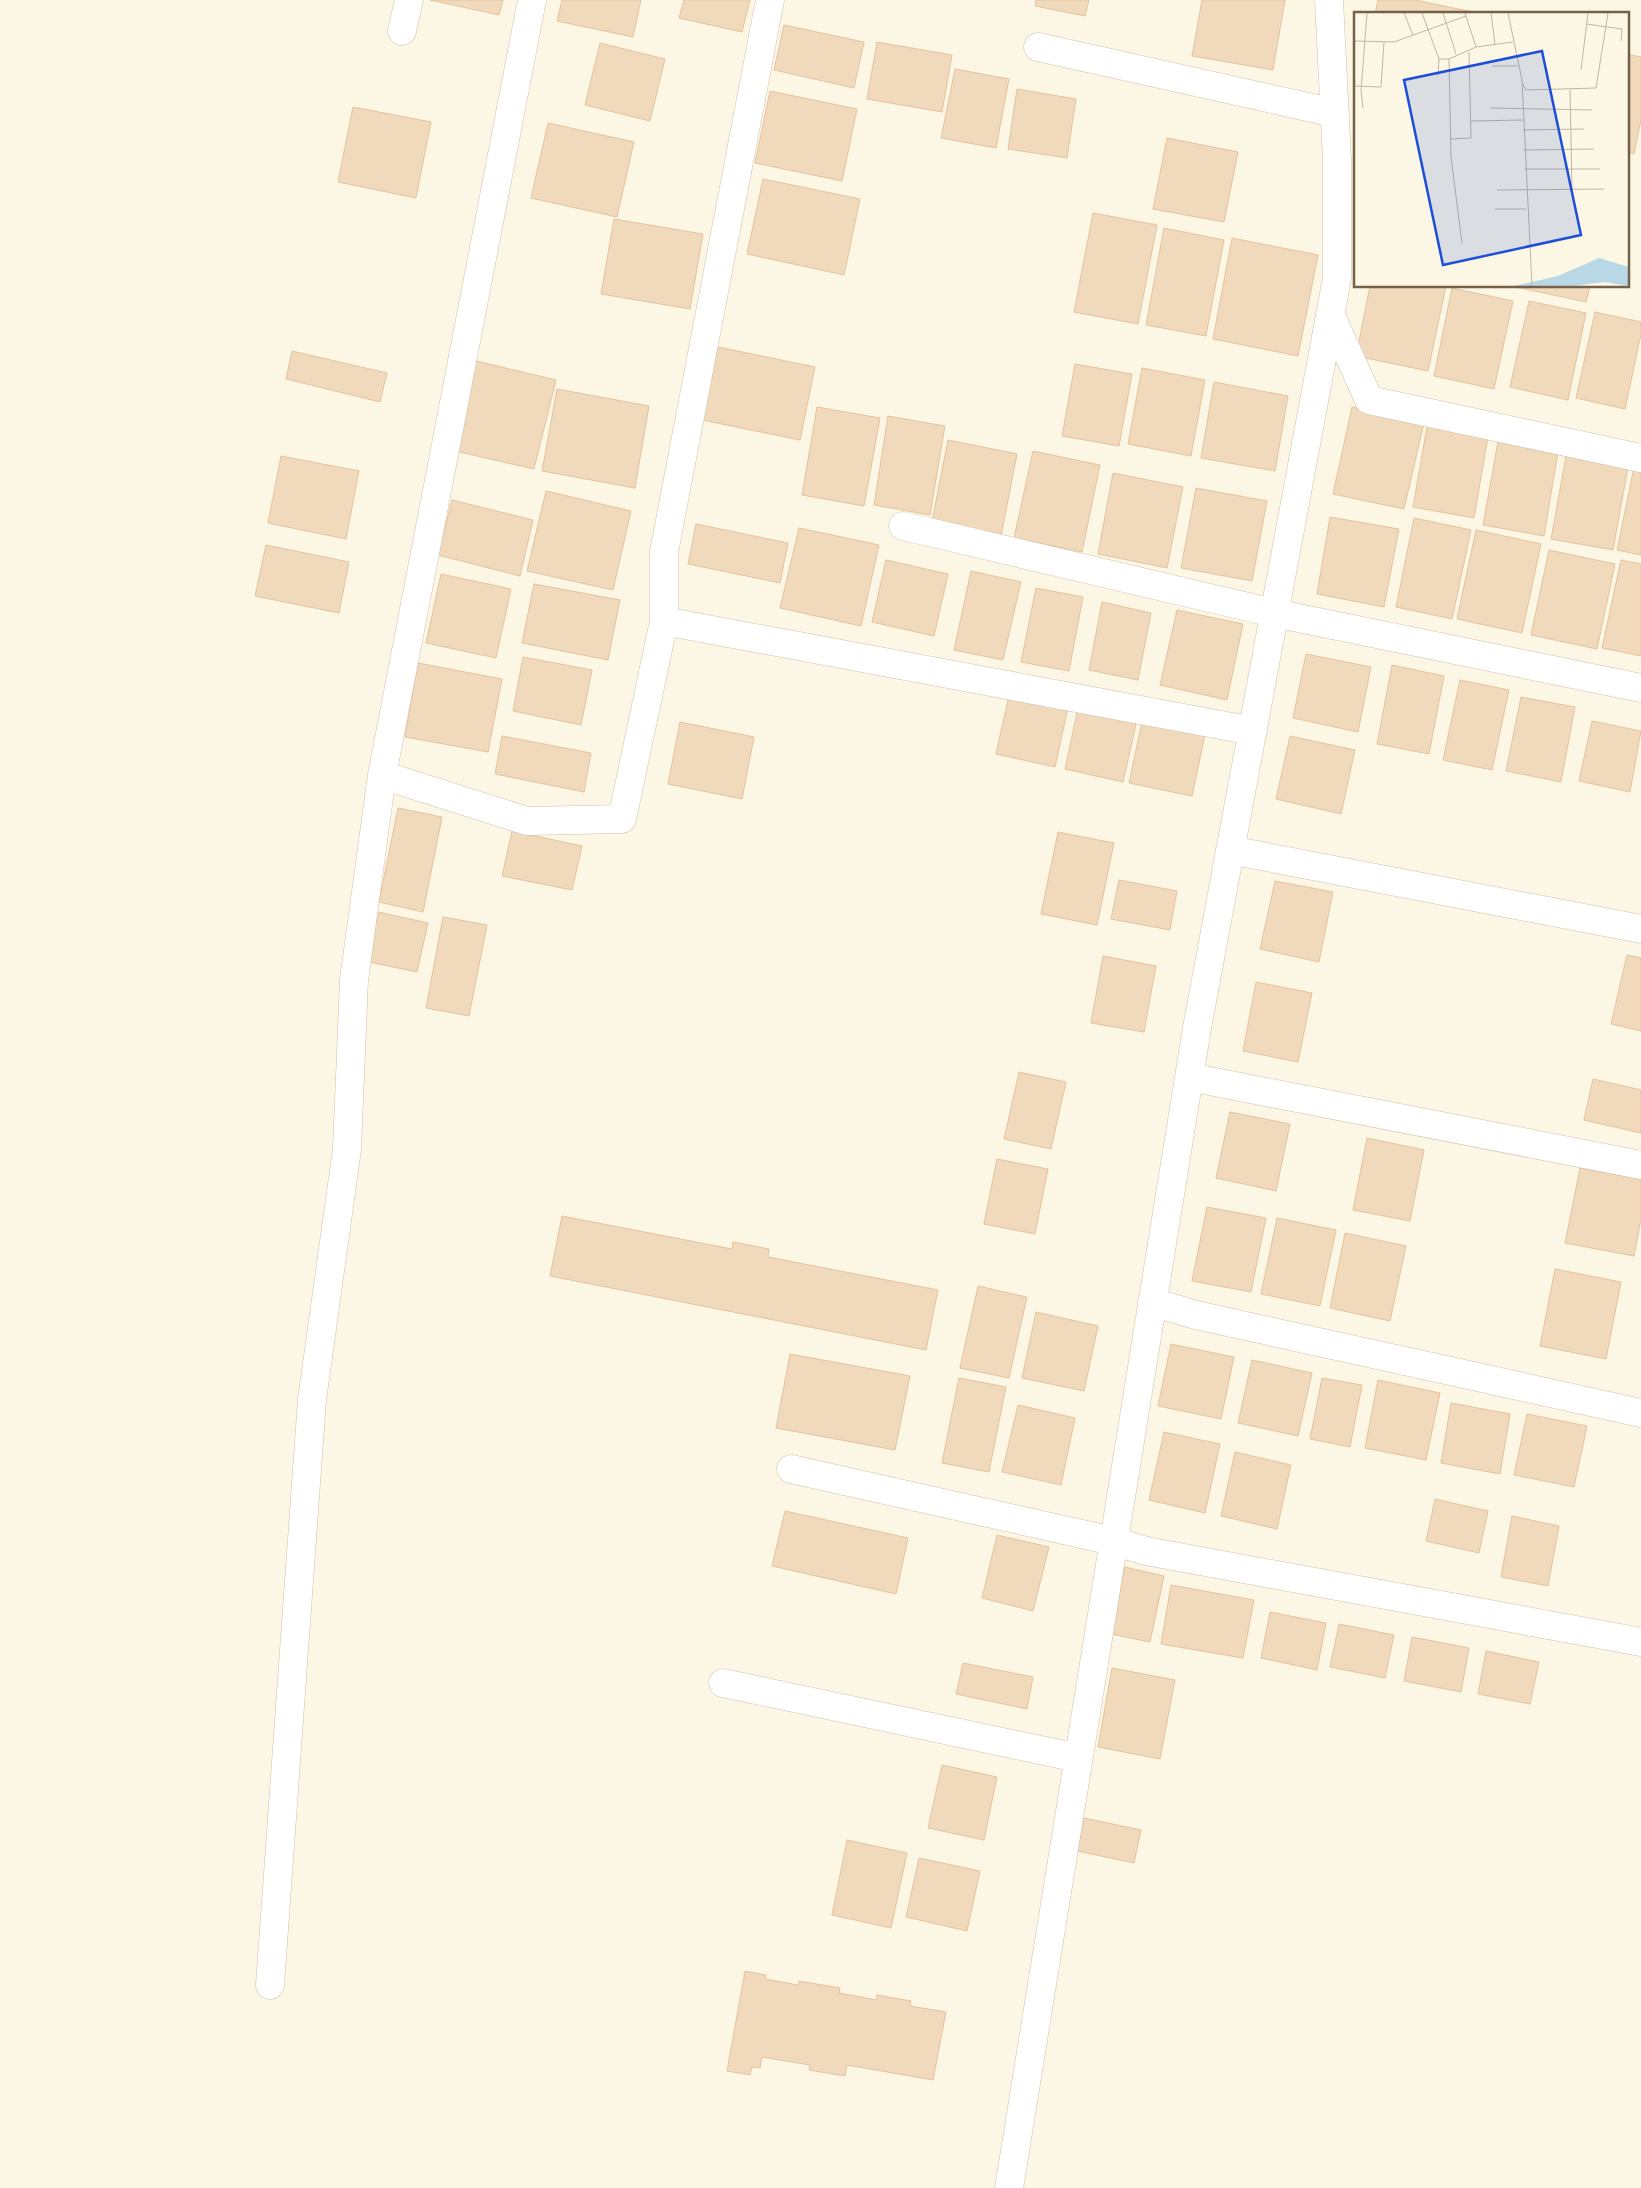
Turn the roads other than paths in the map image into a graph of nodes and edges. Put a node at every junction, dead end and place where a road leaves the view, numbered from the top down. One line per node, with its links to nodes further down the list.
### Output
1 (409, 0): 5 (street)
2 (532, 0): 15 (street)
3 (770, 0): 12 (street)
4 (1329, 0): 7 (street)
5 (402, 31)
6 (1038, 47): 7 (street)
7 (1335, 113): 8 (street)
8 (1331, 316): 9 (street); 11 (street)
9 (1641, 458)
10 (903, 526): 11 (street)
11 (1274, 613): 13 (street); 14 (street)
12 (664, 620): 14 (street); 15 (street)
13 (1641, 688)
14 (1253, 731): 16 (street)
15 (382, 775): 27 (street)
16 (1230, 850): 17 (street); 18 (street)
17 (1641, 929)
18 (1189, 1077): 19 (street); 20 (street)
19 (1641, 1165)
20 (1152, 1302): 21 (street); 23 (street)
21 (1641, 1413)
22 (791, 1469): 23 (street)
23 (1113, 1541): 24 (street); 26 (street)
24 (1641, 1642)
25 (723, 1683): 26 (street)
26 (1078, 1758): 28 (street)
27 (270, 1985)
28 (1009, 2188)

